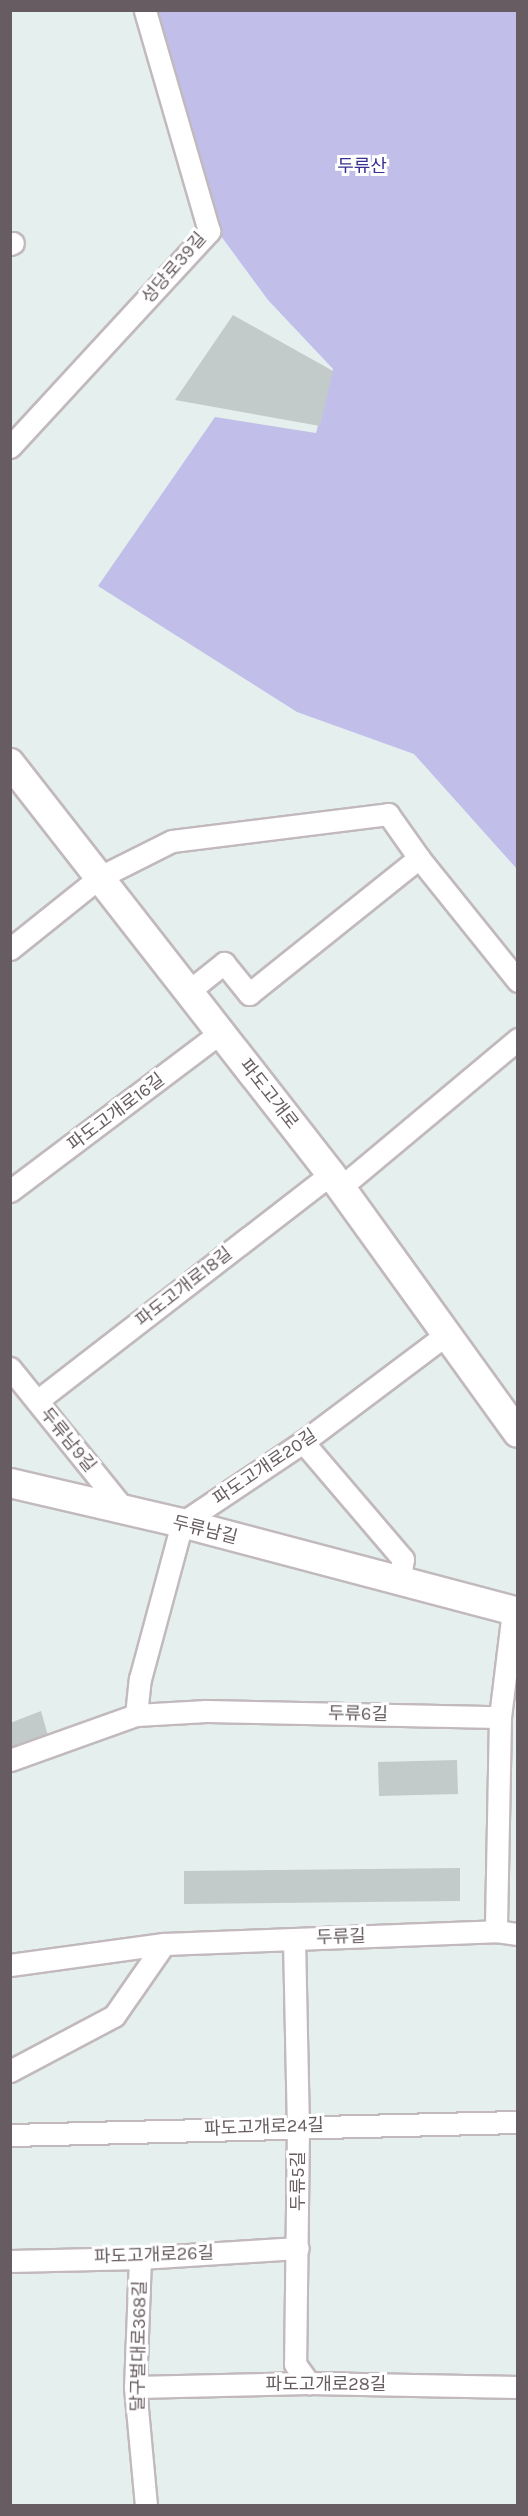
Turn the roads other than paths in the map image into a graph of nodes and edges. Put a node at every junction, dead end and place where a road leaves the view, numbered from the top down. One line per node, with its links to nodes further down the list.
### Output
1 (145, 10): 2 (street, 성당로39길)
2 (10, 447)
3 (10, 762): 5 (street, 파도고개로)
4 (419, 858): 5 (street); 7 (street); 8 (street)
5 (100, 877): 6 (street); 8 (street, 파도고개로)
6 (10, 949)
7 (518, 981)
8 (189, 991): 9 (street, 파도고개로)
9 (221, 1032): 11 (street, 파도고개로); 12 (street, 파도고개로16길)
10 (518, 1039): 11 (street, 파도고개로18길)
11 (336, 1180): 13 (street, 파도고개로); 15 (street, 파도고개로18길)
12 (10, 1191)
13 (447, 1334): 16 (street, 파도고개로); 17 (street, 파도고개로20길)
14 (10, 1368): 15 (street, 두류남9길)
15 (37, 1401): 19 (street, 두류남9길)
16 (518, 1433)
17 (303, 1442): 20 (street, 파도고개로20길); 21 (street)
18 (10, 1483): 19 (street, 두류남길)
19 (126, 1512): 20 (street, 두류남길)
20 (182, 1523): 21 (street, 두류남길); 23 (street)
21 (399, 1582): 22 (street, 두류남길)
22 (515, 1611): 24 (street)
23 (136, 1715): 24 (street, 두류6길); 25 (street, 두류6길)
24 (500, 1717): 26 (street)
25 (10, 1760)
26 (496, 1930): 27 (street, 두류길); 28 (street, 두류길)
27 (518, 1934)
28 (294, 1939): 29 (street, 두류길); 33 (street, 두류5길)
29 (164, 1944): 30 (street, 두류길); 31 (street)
30 (10, 1965)
31 (10, 2071)
32 (518, 2122): 33 (street, 파도고개로24길)
33 (298, 2126): 34 (street, 파도고개로24길); 35 (street, 두류5길)
34 (10, 2135)
35 (298, 2248): 36 (street, 파도고개로26길); 38 (street, 두류5길)
36 (140, 2258): 37 (street, 파도고개로26길); 39 (street, 달구벌대로368길)
37 (10, 2261)
38 (309, 2383): 39 (street, 파도고개로28길); 40 (street, 파도고개로28길)
39 (135, 2387): 41 (street, 달구벌대로368길)
40 (518, 2387)
41 (146, 2505)

